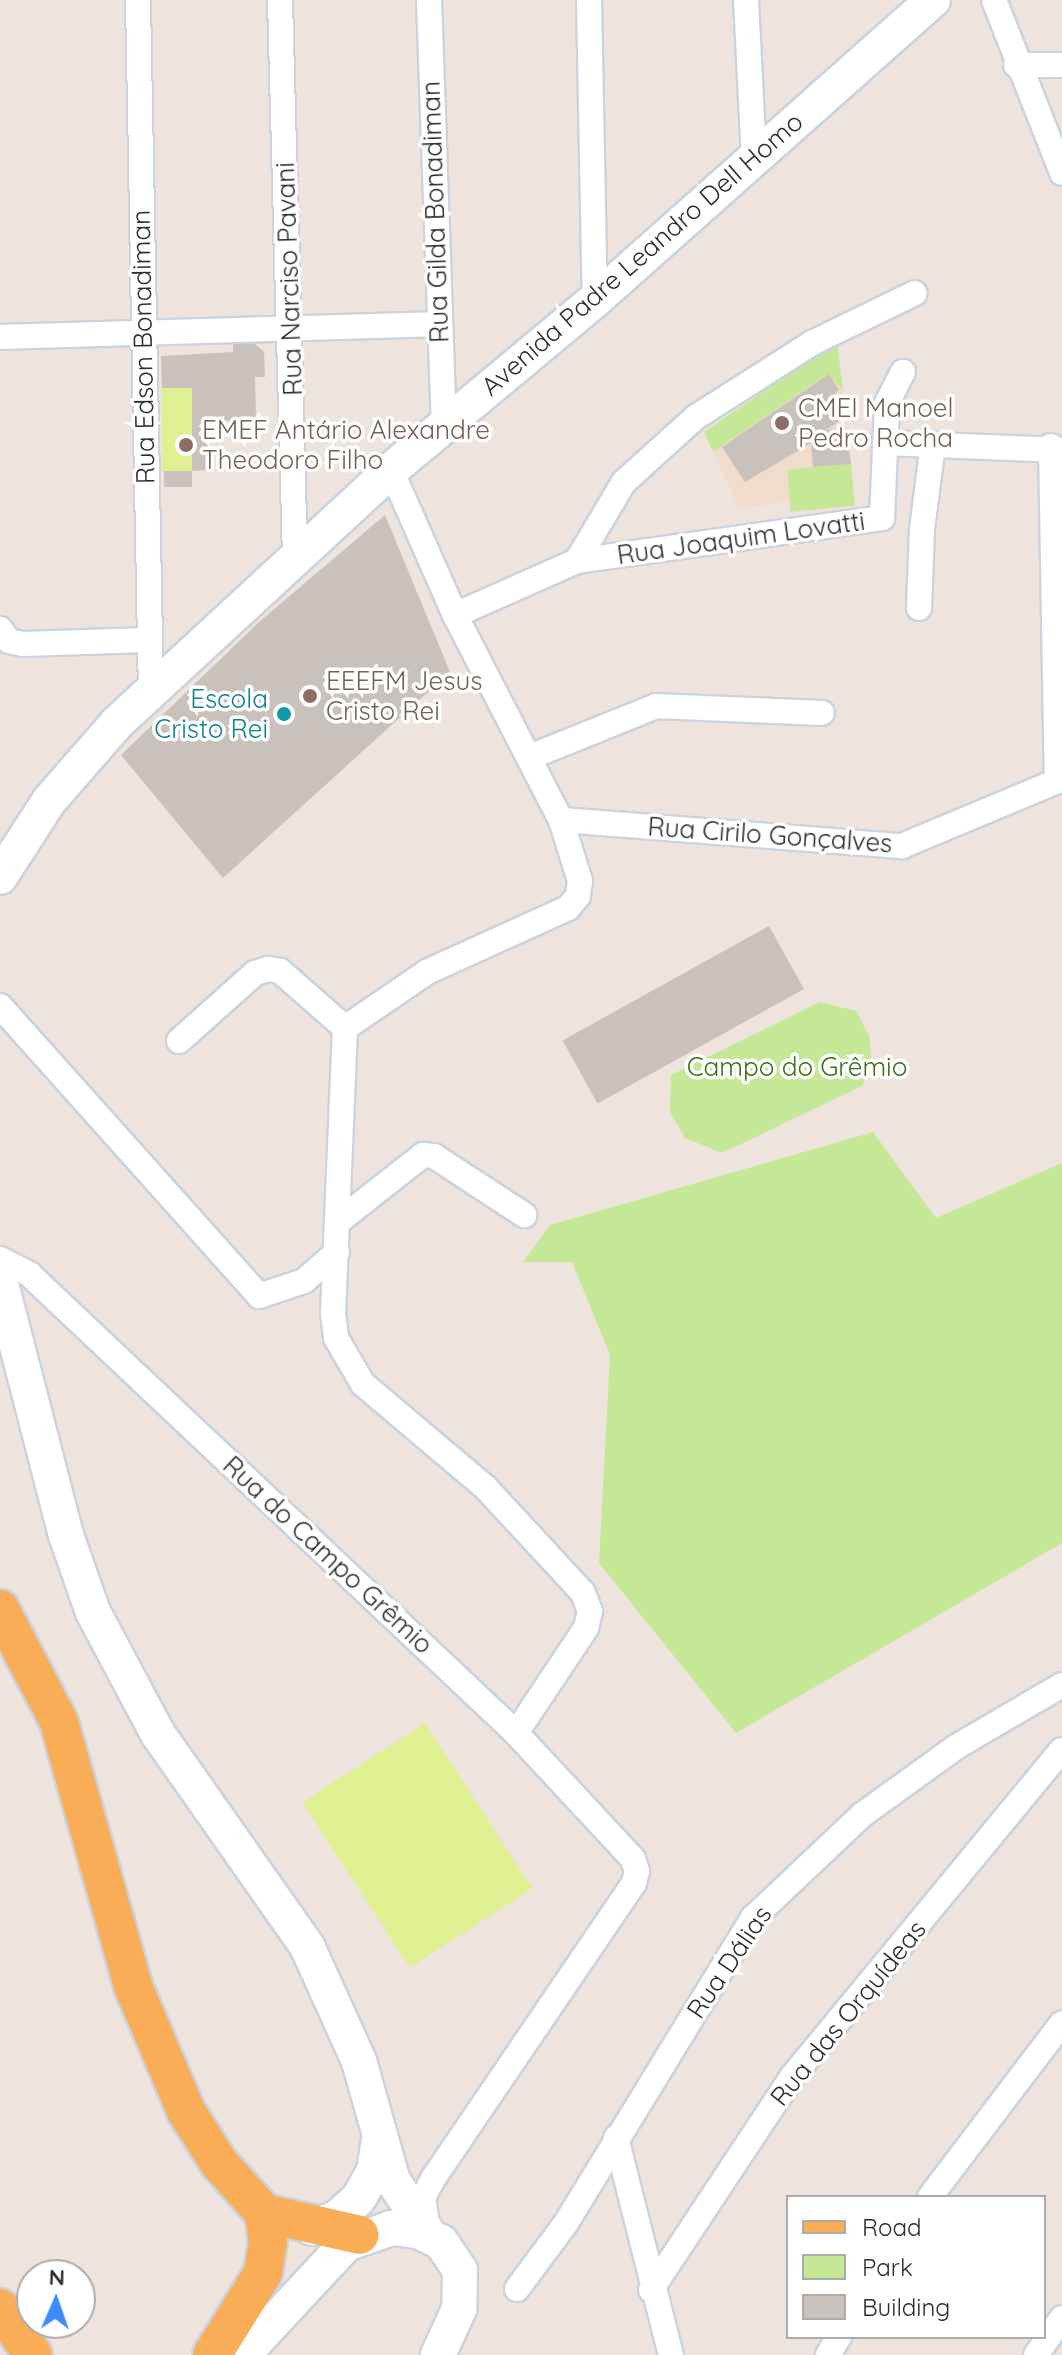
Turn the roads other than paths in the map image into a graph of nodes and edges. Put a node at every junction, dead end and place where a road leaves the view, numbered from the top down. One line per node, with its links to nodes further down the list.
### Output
1 (138, 0): 16 (street, Rua Edson Bonadiman)
2 (280, 0): 15 (street, Rua Narciso Pavani)
3 (429, 0): 14 (street, Rua Gilda Bonadiman)
4 (589, 0): 13 (street)
5 (746, 0): 10 (street)
6 (933, 0): 10 (street, Avenida Padre Leandro Dell Homo)
7 (994, 0): 8 (street)
8 (1016, 65): 9 (street); 11 (street)
9 (1062, 65)
10 (754, 158): 13 (street, Avenida Padre Leandro Dell Homo)
11 (1062, 173)
12 (915, 293): 27 (street)
13 (595, 300): 19 (street, Avenida Padre Leandro Dell Homo)
14 (438, 324): 15 (street); 19 (street, Rua Gilda Bonadiman)
15 (291, 327): 16 (street); 26 (street, Rua Narciso Pavani)
16 (143, 330): 17 (street); 31 (street, Rua Edson Bonadiman)
17 (0, 337)
18 (903, 372): 20 (street, Rua Joaquim Lovatti)
19 (444, 423): 23 (street, Avenida Padre Leandro Dell Homo)
20 (885, 443): 21 (street); 24 (street, Rua Joaquim Lovatti)
21 (933, 444): 22 (street); 25 (street)
22 (1056, 448): 35 (street)
23 (391, 470): 26 (street, Avenida Padre Leandro Dell Homo); 29 (street)
24 (882, 518): 25 (street); 27 (street, Rua Joaquim Lovatti)
25 (922, 529): 28 (street)
26 (295, 559): 32 (street, Avenida Padre Leandro Dell Homo)
27 (577, 561): 29 (street, Rua Joaquim Lovatti)
28 (919, 608)
29 (455, 615): 34 (street)
30 (0, 629): 31 (street)
31 (147, 640): 32 (street, Rua Edson Bonadiman)
32 (151, 693): 37 (street, Avenida Padre Leandro Dell Homo)
33 (822, 713): 34 (street)
34 (530, 757): 36 (street)
35 (1060, 780): 36 (street, Rua Cirilo Gonçalves)
36 (561, 820): 39 (street)
37 (7, 862)
38 (0, 1006): 43 (street)
39 (345, 1028): 40 (street); 42 (street)
40 (179, 1041)
41 (524, 1215): 42 (street)
42 (339, 1221): 43 (street)
43 (337, 1252): 48 (street)
44 (0, 1259): 48 (street, Rua do Campo Grêmio)
45 (0, 1280): 52 (street)
46 (0, 1609): 54 (main road)
47 (1062, 1685): 51 (street, Rua Dálias)
48 (516, 1733): 57 (street, Rua do Campo Grêmio)
49 (1062, 1750): 60 (street, Rua das Orquídeas)
50 (1062, 2023): 53 (street)
51 (616, 2138): 59 (street, Rua Dálias); 60 (street)
52 (379, 2141): 55 (street); 57 (street)
53 (932, 2195)
54 (264, 2213): 55 (main road); 64 (main road)
55 (312, 2228): 56 (main road)
56 (360, 2235): 57 (street); 65 (street)
57 (430, 2236): 58 (street)
58 (462, 2280): 66 (street); 67 (street)
59 (517, 2289)
60 (651, 2290): 68 (street)
61 (0, 2308): 63 (main road)
62 (1062, 2318): 69 (street)
63 (33, 2355)
64 (212, 2355)
65 (243, 2355)
66 (438, 2355)
67 (469, 2355)
68 (671, 2355)
69 (1036, 2355)

